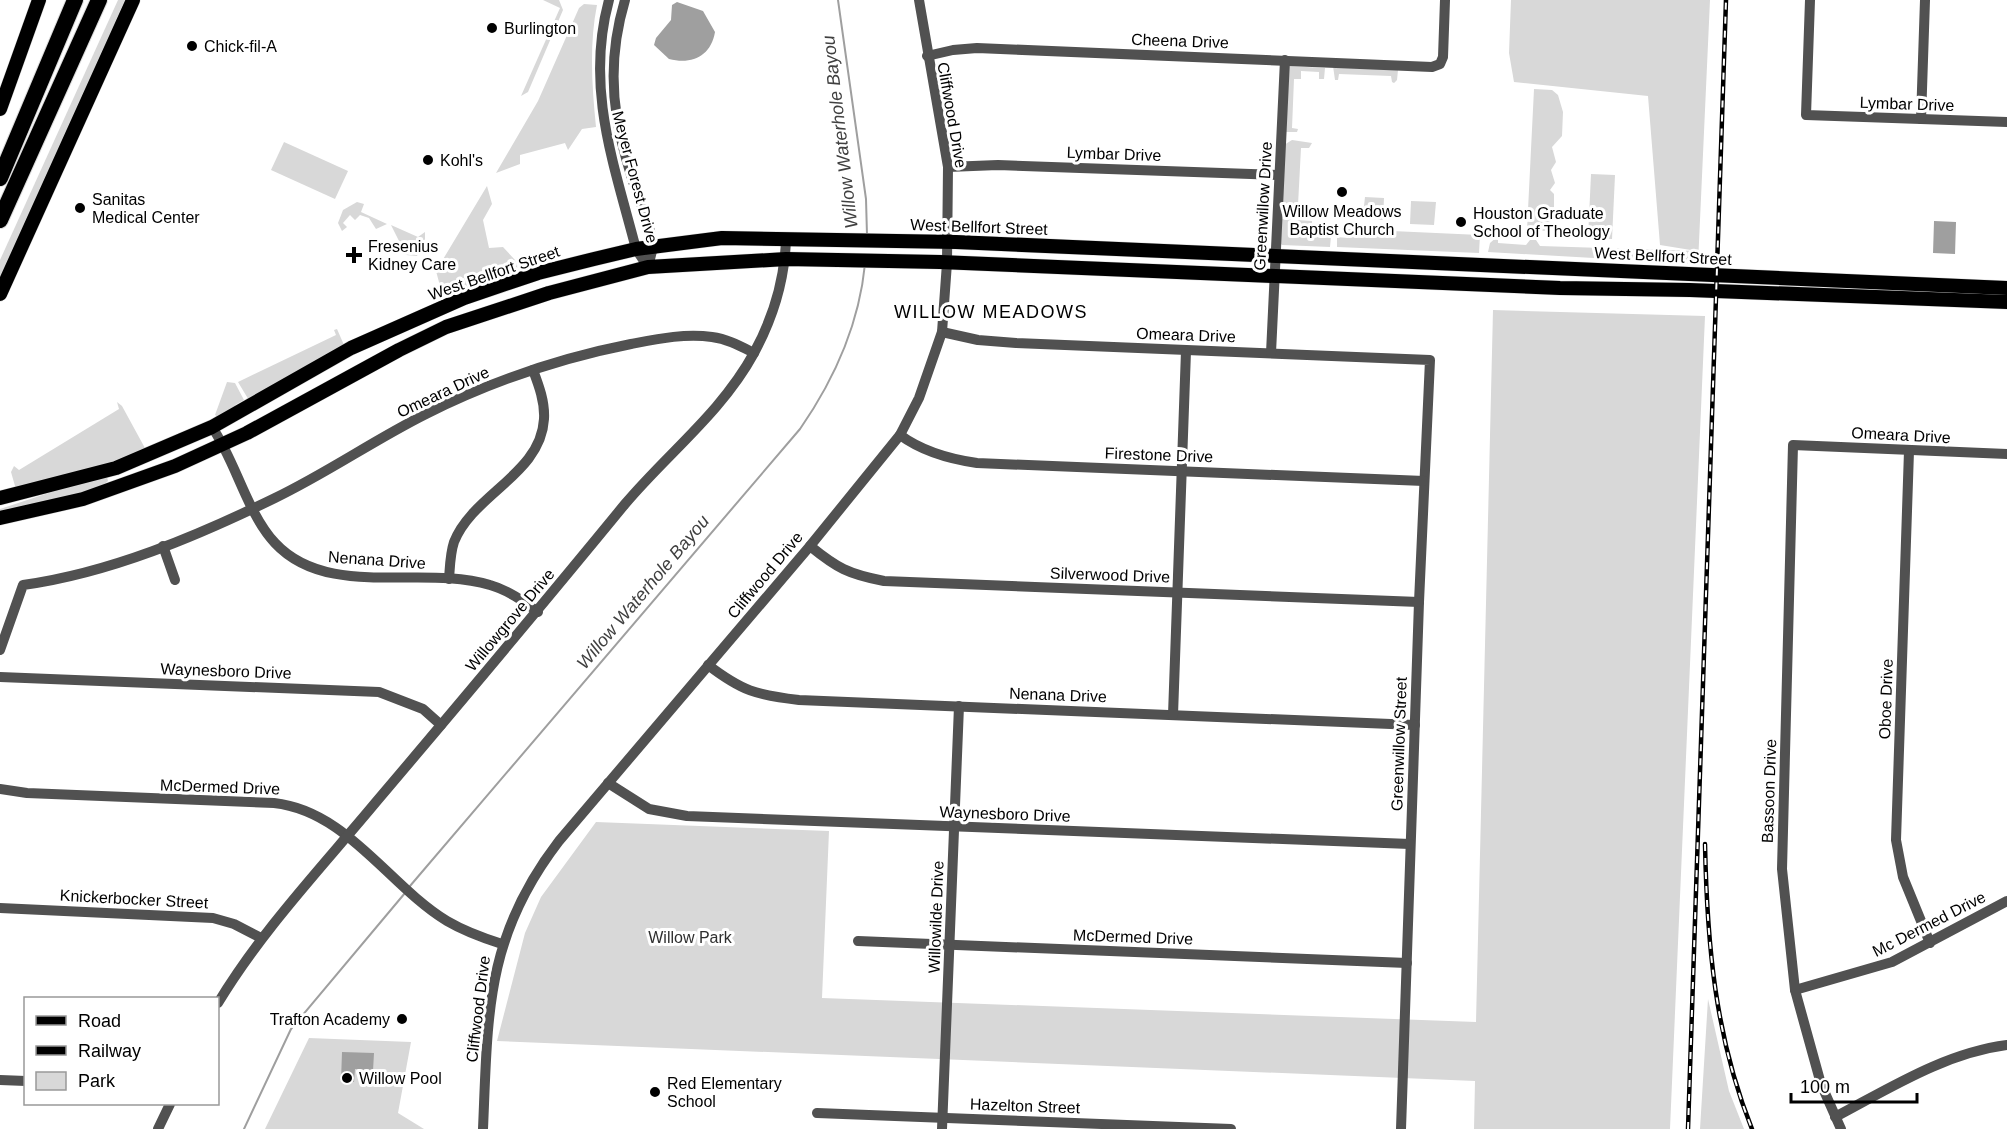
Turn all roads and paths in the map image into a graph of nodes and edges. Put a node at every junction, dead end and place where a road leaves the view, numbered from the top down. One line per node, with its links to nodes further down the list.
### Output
1 (39, 0): 13 (main road)
2 (75, 0): 18 (highway)
3 (99, 0): 19 (highway)
4 (133, 0): 41 (main road)
5 (609, 0): 17 (street, Meyer Forest Drive)
6 (622, 0): 16 (street, Meyer Forest Drive)
7 (919, 0): 11 (street, Cliffwood Drive)
8 (1445, 0): 12 (street, Cheena Drive)
9 (1810, 0): 14 (street, Lymbar Drive)
10 (1925, 0): 14 (street)
11 (927, 56): 12 (street, Cheena Drive); 20 (street, Cliffwood Drive)
12 (1285, 60): 22 (street, Greenwillow Drive)
13 (0, 109)
14 (1921, 119): 15 (street, Lymbar Drive)
15 (2007, 122)
16 (617, 127): 17 (street); 28 (street, Meyer Forest Drive)
17 (605, 130): 29 (street, Meyer Forest Drive)
18 (14, 146): 21 (highway); 23 (highway)
19 (27, 164): 24 (highway); 25 (highway)
20 (948, 167): 22 (street, Lymbar Drive); 27 (street, Cliffwood Drive)
21 (0, 171)
22 (1279, 175): 31 (street, Greenwillow Drive)
23 (0, 178)
24 (0, 220)
25 (0, 236)
26 (786, 238): 27 (main road, West Bellfort Street); 28 (main road, West Bellfort Street); 32 (street, Willowgrove Drive)
27 (947, 242): 30 (main road, West Bellfort Street); 33 (street, Cliffwood Drive)
28 (653, 247): 29 (main road, West Bellfort Street); 35 (street, Meyer Forest Drive)
29 (636, 249): 35 (street, Meyer Forest Drive); 44 (main road, West Bellfort Street)
30 (1109, 249): 31 (main road, West Bellfort Street); 36 (main road)
31 (1276, 256): 34 (main road, West Bellfort Street); 37 (street, Greenwillow Drive)
32 (786, 259): 33 (main road, West Bellfort Street); 35 (main road, West Bellfort Street); 49 (street, Willowgrove Drive)
33 (947, 262): 36 (main road, West Bellfort Street); 46 (street, Cliffwood Drive)
34 (1484, 264): 38 (main road); 39 (main road, West Bellfort Street)
35 (648, 267): 45 (main road, West Bellfort Street)
36 (1109, 269): 37 (main road, West Bellfort Street)
37 (1275, 275): 38 (main road, West Bellfort Street); 50 (street, Greenwillow Drive)
38 (1482, 284): 42 (main road, West Bellfort Street)
39 (1911, 284): 40 (main road, West Bellfort Street); 42 (main road)
40 (2007, 288)
41 (0, 294)
42 (1910, 299): 43 (main road, West Bellfort Street)
43 (2007, 302)
44 (438, 308): 45 (main road); 47 (main road, West Bellfort Street)
45 (446, 327): 53 (main road, West Bellfort Street)
46 (942, 332): 48 (street, Omeara Drive); 55 (street, Cliffwood Drive)
47 (351, 348): 53 (main road); 54 (main road, West Bellfort Street)
48 (1186, 351): 50 (street, Omeara Drive); 61 (street)
49 (754, 353): 52 (street, Omeara Drive); 73 (street, Willowgrove Drive)
50 (1271, 353): 51 (street, Omeara Drive)
51 (1430, 360): 62 (street, Greenwillow Street)
52 (533, 370): 65 (street, Omeara Drive); 69 (street)
53 (327, 388): 56 (main road, West Bellfort Street)
54 (212, 427): 56 (street, Nenana Drive); 60 (main road, West Bellfort Street)
55 (900, 435): 61 (street, Firestone Drive); 68 (street, Cliffwood Drive)
56 (223, 443): 63 (main road, West Bellfort Street); 65 (street, Nenana Drive)
57 (1793, 445): 58 (street, Omeara Drive); 94 (street, Bassoon Drive)
58 (1909, 451): 59 (street, Omeara Drive); 91 (street, Oboe Drive)
59 (2007, 454)
60 (116, 468): 63 (main road); 64 (main road, West Bellfort Street)
61 (1181, 471): 62 (street, Firestone Drive); 71 (street)
62 (1424, 482): 72 (street, Greenwillow Street)
63 (122, 486): 66 (main road, West Bellfort Street)
64 (4, 499)
65 (254, 508): 67 (street, Omeara Drive); 69 (street, Nenana Drive)
66 (0, 518)
67 (163, 546): 70 (street); 74 (street, Omeara Drive)
68 (810, 546): 71 (street, Silverwood Drive); 75 (street, Cliffwood Drive)
69 (449, 579): 73 (street, Nenana Drive)
70 (175, 580)
71 (1177, 593): 72 (street, Silverwood Drive); 78 (street)
72 (1419, 602): 80 (street, Greenwillow Street)
73 (538, 612): 79 (street, Willowgrove Drive)
74 (0, 650)
75 (708, 665): 77 (street, Nenana Drive); 81 (street, Cliffwood Drive)
76 (0, 677): 79 (street, Waynesboro Drive)
77 (959, 706): 78 (street, Nenana Drive); 83 (street, Willowilde Drive)
78 (1173, 715): 80 (street, Nenana Drive)
79 (441, 725): 84 (street, Willowgrove Drive)
80 (1415, 725): 85 (street, Greenwillow Street)
81 (608, 783): 83 (street, Waynesboro Drive); 90 (street, Cliffwood Drive)
82 (0, 789): 84 (street, McDermed Drive)
83 (954, 827): 85 (street, Waynesboro Drive); 92 (street, Willowilde Drive)
84 (347, 836): 88 (street, Willowgrove Drive); 90 (street, McDermed Drive)
85 (1410, 844): 93 (street, Greenwillow Street)
86 (2007, 901): 91 (street, Mc Dermed Drive)
87 (0, 908): 88 (street, Knickerbocker Street)
88 (261, 938): 95 (street, Willowgrove Drive)
89 (858, 941): 92 (street, McDermed Drive)
90 (502, 944): 104 (street, Cliffwood Drive)
91 (1930, 944): 94 (street, Mc Dermed Drive)
92 (950, 945): 93 (street, McDermed Drive); 102 (street, Willowilde Drive)
93 (1407, 963): 107 (street, Greenwillow Street)
94 (1795, 990): 101 (street, Bassoon Drive)
95 (219, 1001)
96 (2007, 1045): 101 (street)
97 (0, 1080): 98 (street)
98 (24, 1081)
99 (170, 1105): 103 (street)
100 (817, 1113): 102 (street, Hazelton Street)
101 (1835, 1116): 108 (street, Bassoon Drive)
102 (943, 1117): 105 (street, Willowilde Drive); 106 (street, Hazelton Street)
103 (158, 1129)
104 (483, 1129)
105 (942, 1129)
106 (1231, 1129)
107 (1401, 1129)
108 (1841, 1129)

